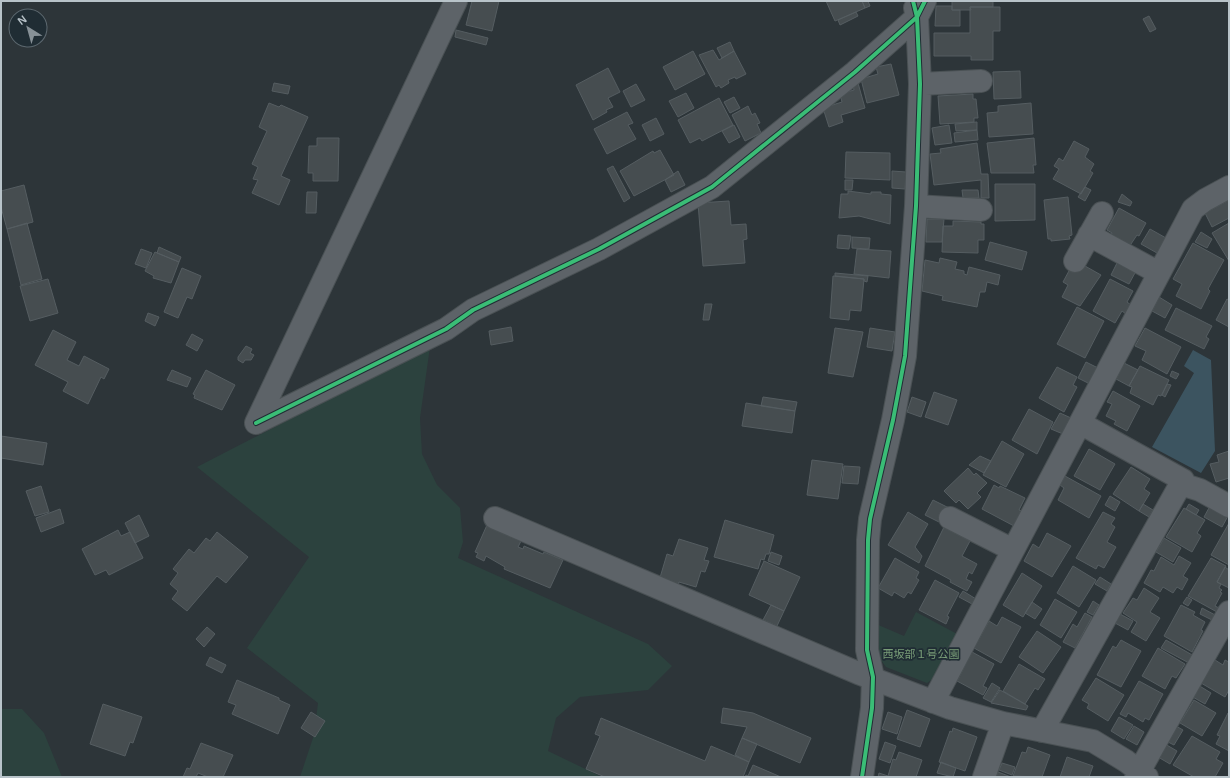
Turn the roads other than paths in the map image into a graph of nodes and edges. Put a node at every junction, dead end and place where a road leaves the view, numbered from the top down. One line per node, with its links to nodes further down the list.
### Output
1 (456, 1): 2 (street)
2 (918, 6): 4 (street)
3 (981, 81): 4 (street)
4 (920, 84): 6 (street)
5 (1229, 187): 11 (street)
6 (916, 206): 7 (street); 19 (street)
7 (981, 210)
8 (1102, 213): 9 (street)
9 (1089, 235): 10 (street); 11 (street)
10 (1075, 261)
11 (1159, 273): 12 (street)
12 (1080, 423): 13 (street); 17 (street)
13 (1181, 484): 14 (street); 22 (street)
14 (1229, 506)
15 (495, 518): 19 (street)
16 (950, 518): 17 (street)
17 (1012, 550): 20 (street)
18 (1229, 612): 23 (street)
19 (873, 677): 20 (street); 24 (street)
20 (933, 702): 21 (street)
21 (1003, 723): 22 (street); 25 (street)
22 (1042, 731): 23 (street)
23 (1141, 775)
24 (862, 777)
25 (984, 777)

